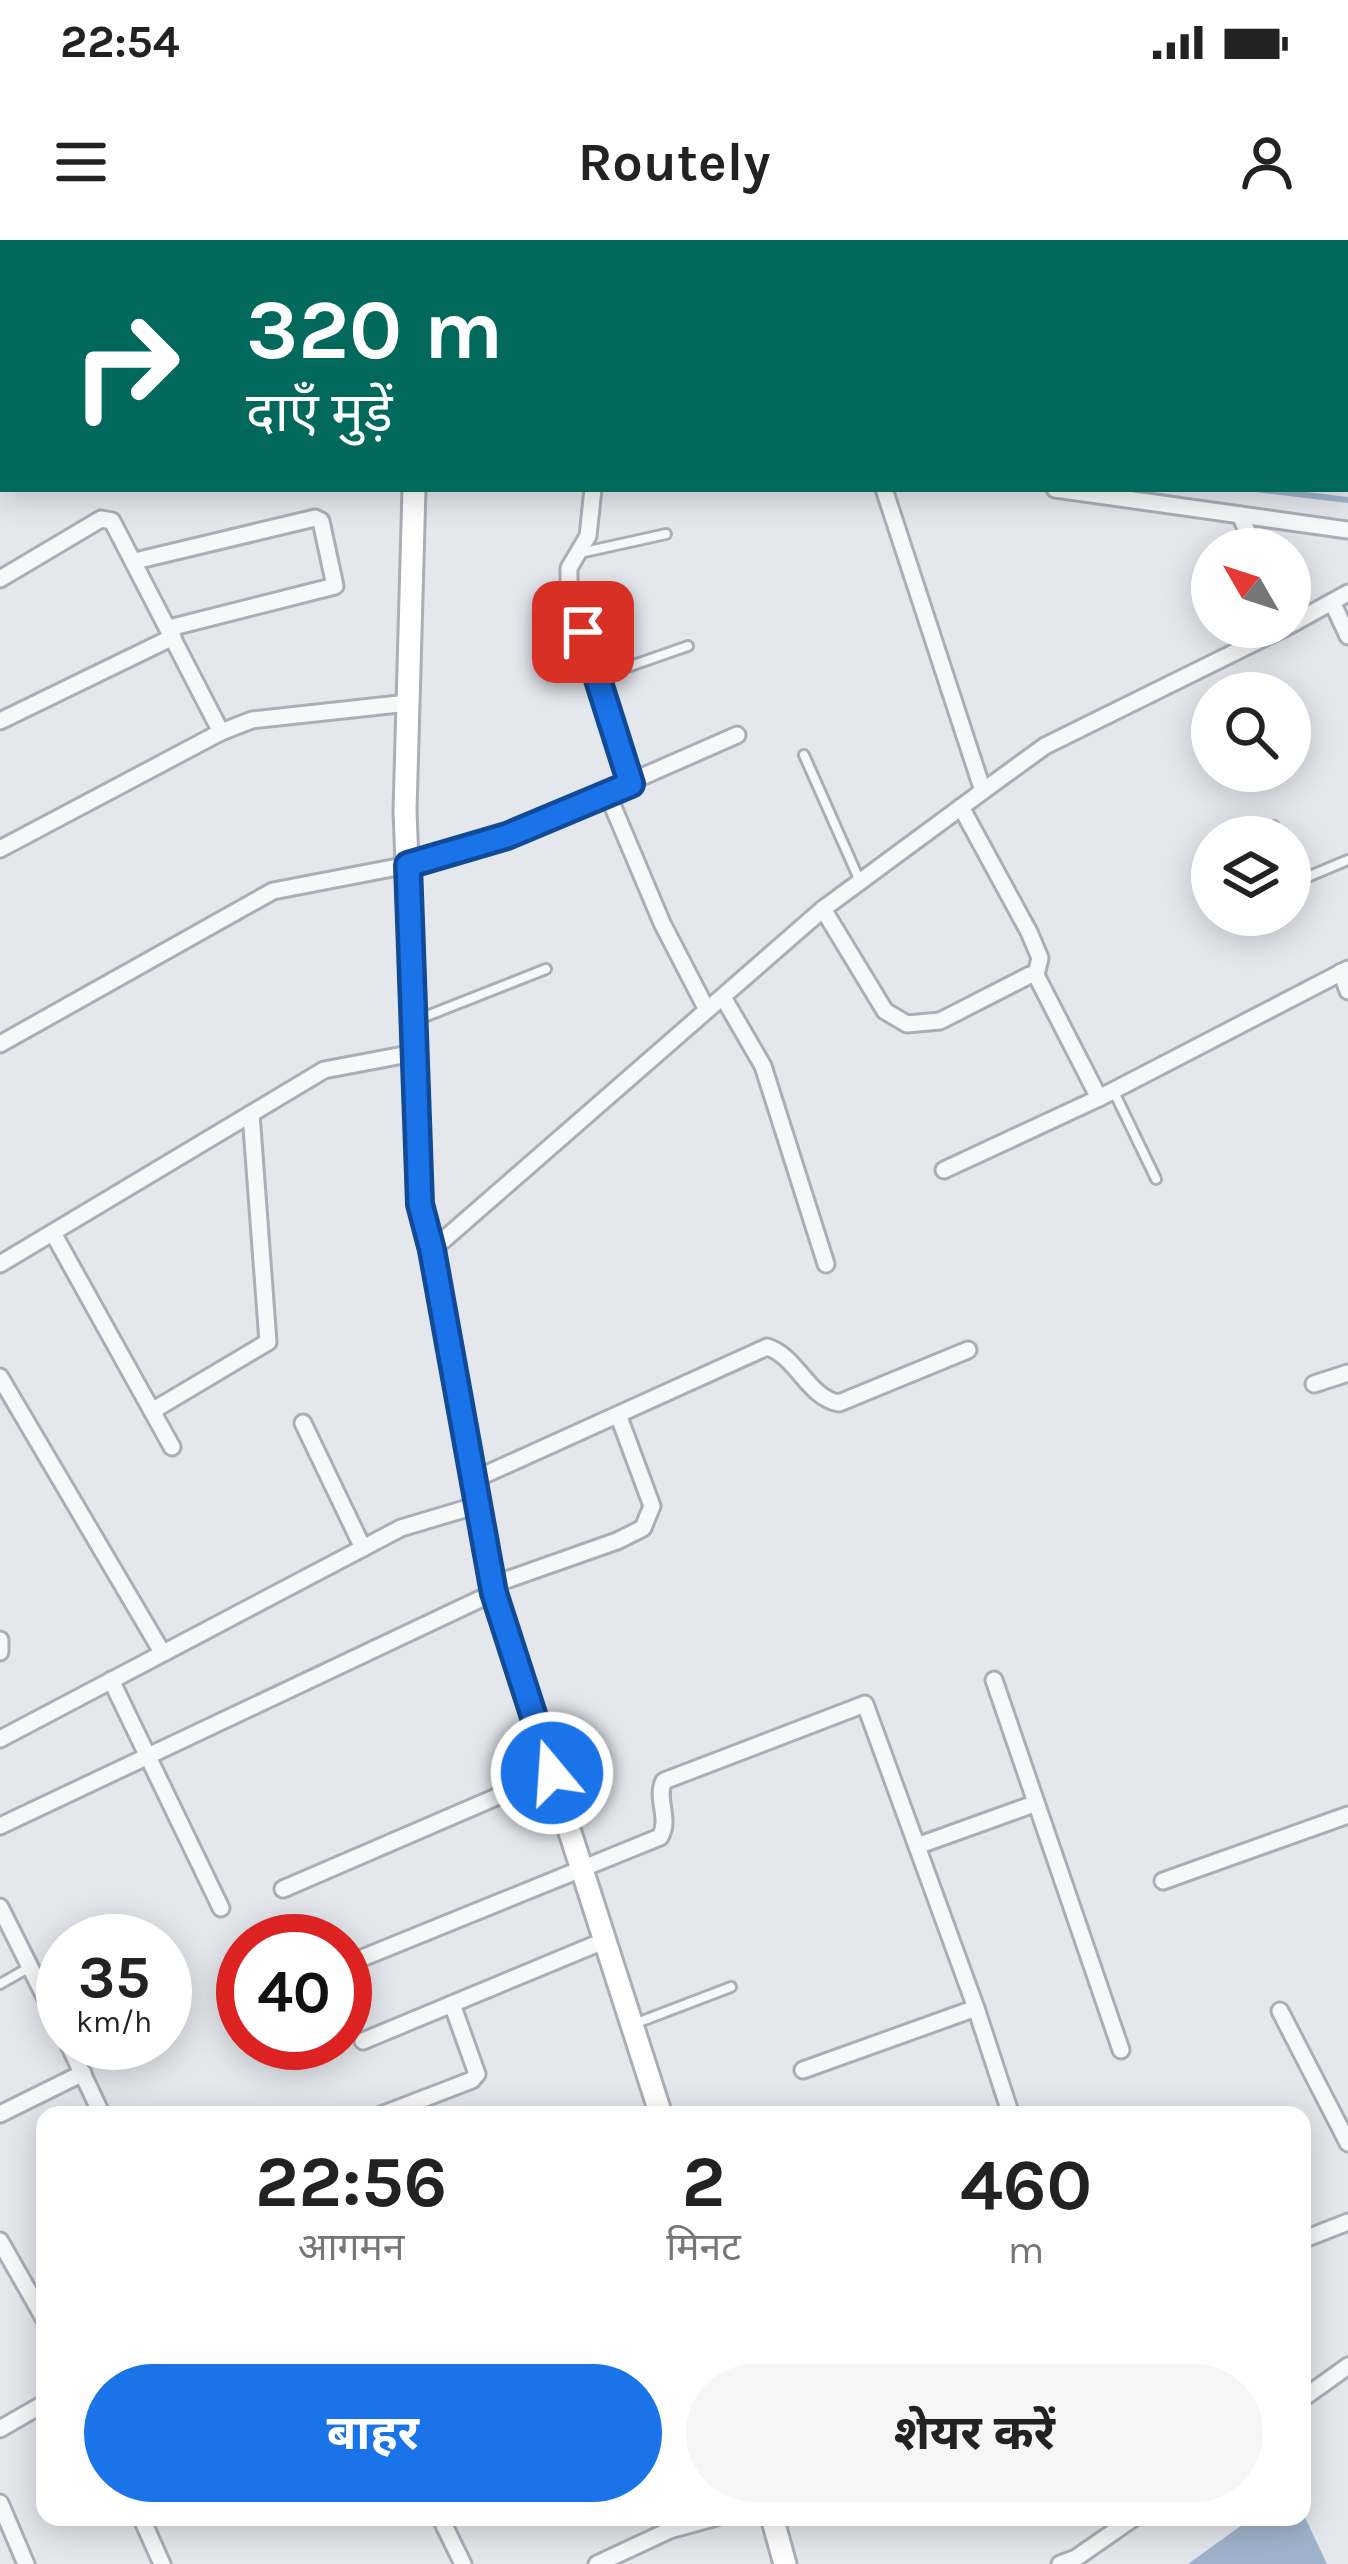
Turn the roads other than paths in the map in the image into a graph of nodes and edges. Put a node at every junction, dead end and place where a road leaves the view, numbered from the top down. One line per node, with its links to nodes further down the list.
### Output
1 (414, 492): 20 (street)
2 (593, 492): 9 (street)
3 (885, 492): 26 (street)
4 (1076, 492): 5 (street)
5 (1240, 515): 6 (street); 7 (street)
6 (1246, 528)
7 (1348, 530)
8 (666, 534): 9 (lane)
9 (579, 553): 19 (street)
10 (135, 561): 11 (street); 15 (street); 15 (street)
11 (0, 579)
12 (1348, 593): 13 (street)
13 (1333, 604): 14 (street); 16 (street)
14 (1311, 615)
15 (171, 633): 21 (street); 22 (street)
16 (1348, 636)
17 (688, 646): 19 (lane)
18 (1243, 648): 26 (street)
19 (597, 678): 25 (street)
20 (408, 703): 22 (street); 31 (street)
21 (0, 721)
22 (221, 732): 29 (street)
23 (737, 735): 25 (street)
24 (803, 755): 33 (lane)
25 (631, 784): 27 (street)
26 (983, 791): 28 (street)
27 (608, 795): 31 (street); 40 (street)
28 (961, 807): 33 (street); 37 (street)
29 (0, 849)
30 (1348, 860): 32 (lane)
31 (408, 865): 41 (street); 42 (street)
32 (1311, 875)
33 (860, 881): 34 (street)
34 (823, 909): 37 (street); 39 (street)
35 (546, 969): 41 (lane)
36 (1345, 970): 38 (street); 44 (street)
37 (1036, 975): 44 (street)
38 (1348, 991)
39 (723, 997): 40 (street); 51 (street)
40 (707, 1010): 49 (street)
41 (413, 1021): 43 (street)
42 (0, 1044)
43 (414, 1053): 45 (street); 49 (street)
44 (1106, 1095): 46 (street); 47 (lane)
45 (250, 1114): 48 (street); 56 (street)
46 (944, 1170)
47 (1156, 1179)
48 (52, 1233): 50 (street); 56 (street)
49 (432, 1250): 60 (street)
50 (0, 1264)
51 (826, 1264)
52 (968, 1350): 57 (street)
53 (1348, 1373): 55 (street)
54 (0, 1377): 66 (street)
55 (1314, 1384)
56 (152, 1411): 59 (street)
57 (619, 1418): 60 (street); 63 (street)
58 (303, 1423): 62 (street)
59 (172, 1447)
60 (473, 1480): 61 (street)
61 (478, 1505): 62 (street); 63 (street)
62 (362, 1548): 66 (street)
63 (493, 1589): 70 (street); 71 (street)
64 (0, 1640): 65 (street)
65 (0, 1652)
66 (162, 1652): 67 (street)
67 (111, 1679): 69 (street); 70 (street)
68 (994, 1680): 72 (street)
69 (0, 1739)
70 (146, 1757): 74 (street); 80 (street)
71 (552, 1773): 76 (street); 78 (street)
72 (1034, 1804): 75 (street); 92 (street)
73 (1348, 1815): 77 (street)
74 (0, 1826)
75 (917, 1846): 76 (street); 88 (street)
76 (582, 1867): 81 (street); 82 (street)
77 (1163, 1881)
78 (284, 1888)
79 (0, 1906): 83 (street)
80 (221, 1908)
81 (606, 1940): 87 (street); 90 (street)
82 (372, 1954)
83 (30, 1967): 84 (street); 85 (lane)
84 (36, 1979)
85 (0, 1984)
86 (731, 1988): 90 (lane)
87 (452, 2004): 91 (street); 97 (street)
88 (976, 2008): 94 (street); 99 (street)
89 (1280, 2011): 101 (street)
90 (633, 2024): 98 (street)
91 (372, 2038)
92 (1121, 2050)
93 (81, 2070): 95 (street)
94 (803, 2070)
95 (83, 2074): 96 (street); 100 (street)
96 (98, 2106)
97 (404, 2106)
98 (658, 2106)
99 (1008, 2106)
100 (0, 2114)
101 (1348, 2143)
102 (1348, 2222): 103 (street)
103 (1311, 2236)
104 (0, 2241): 105 (street)
105 (36, 2304)
106 (1348, 2366): 107 (street)
107 (1311, 2390)
108 (36, 2408): 109 (street)
109 (0, 2428)
110 (0, 2503): 116 (street)
111 (145, 2526): 117 (street)
112 (444, 2526): 118 (street)
113 (684, 2526): 119 (street)
114 (774, 2526): 120 (street)
115 (1122, 2526): 121 (street)
116 (26, 2564)
117 (163, 2564)
118 (463, 2564)
119 (597, 2564)
120 (785, 2564)
121 (1060, 2564)

